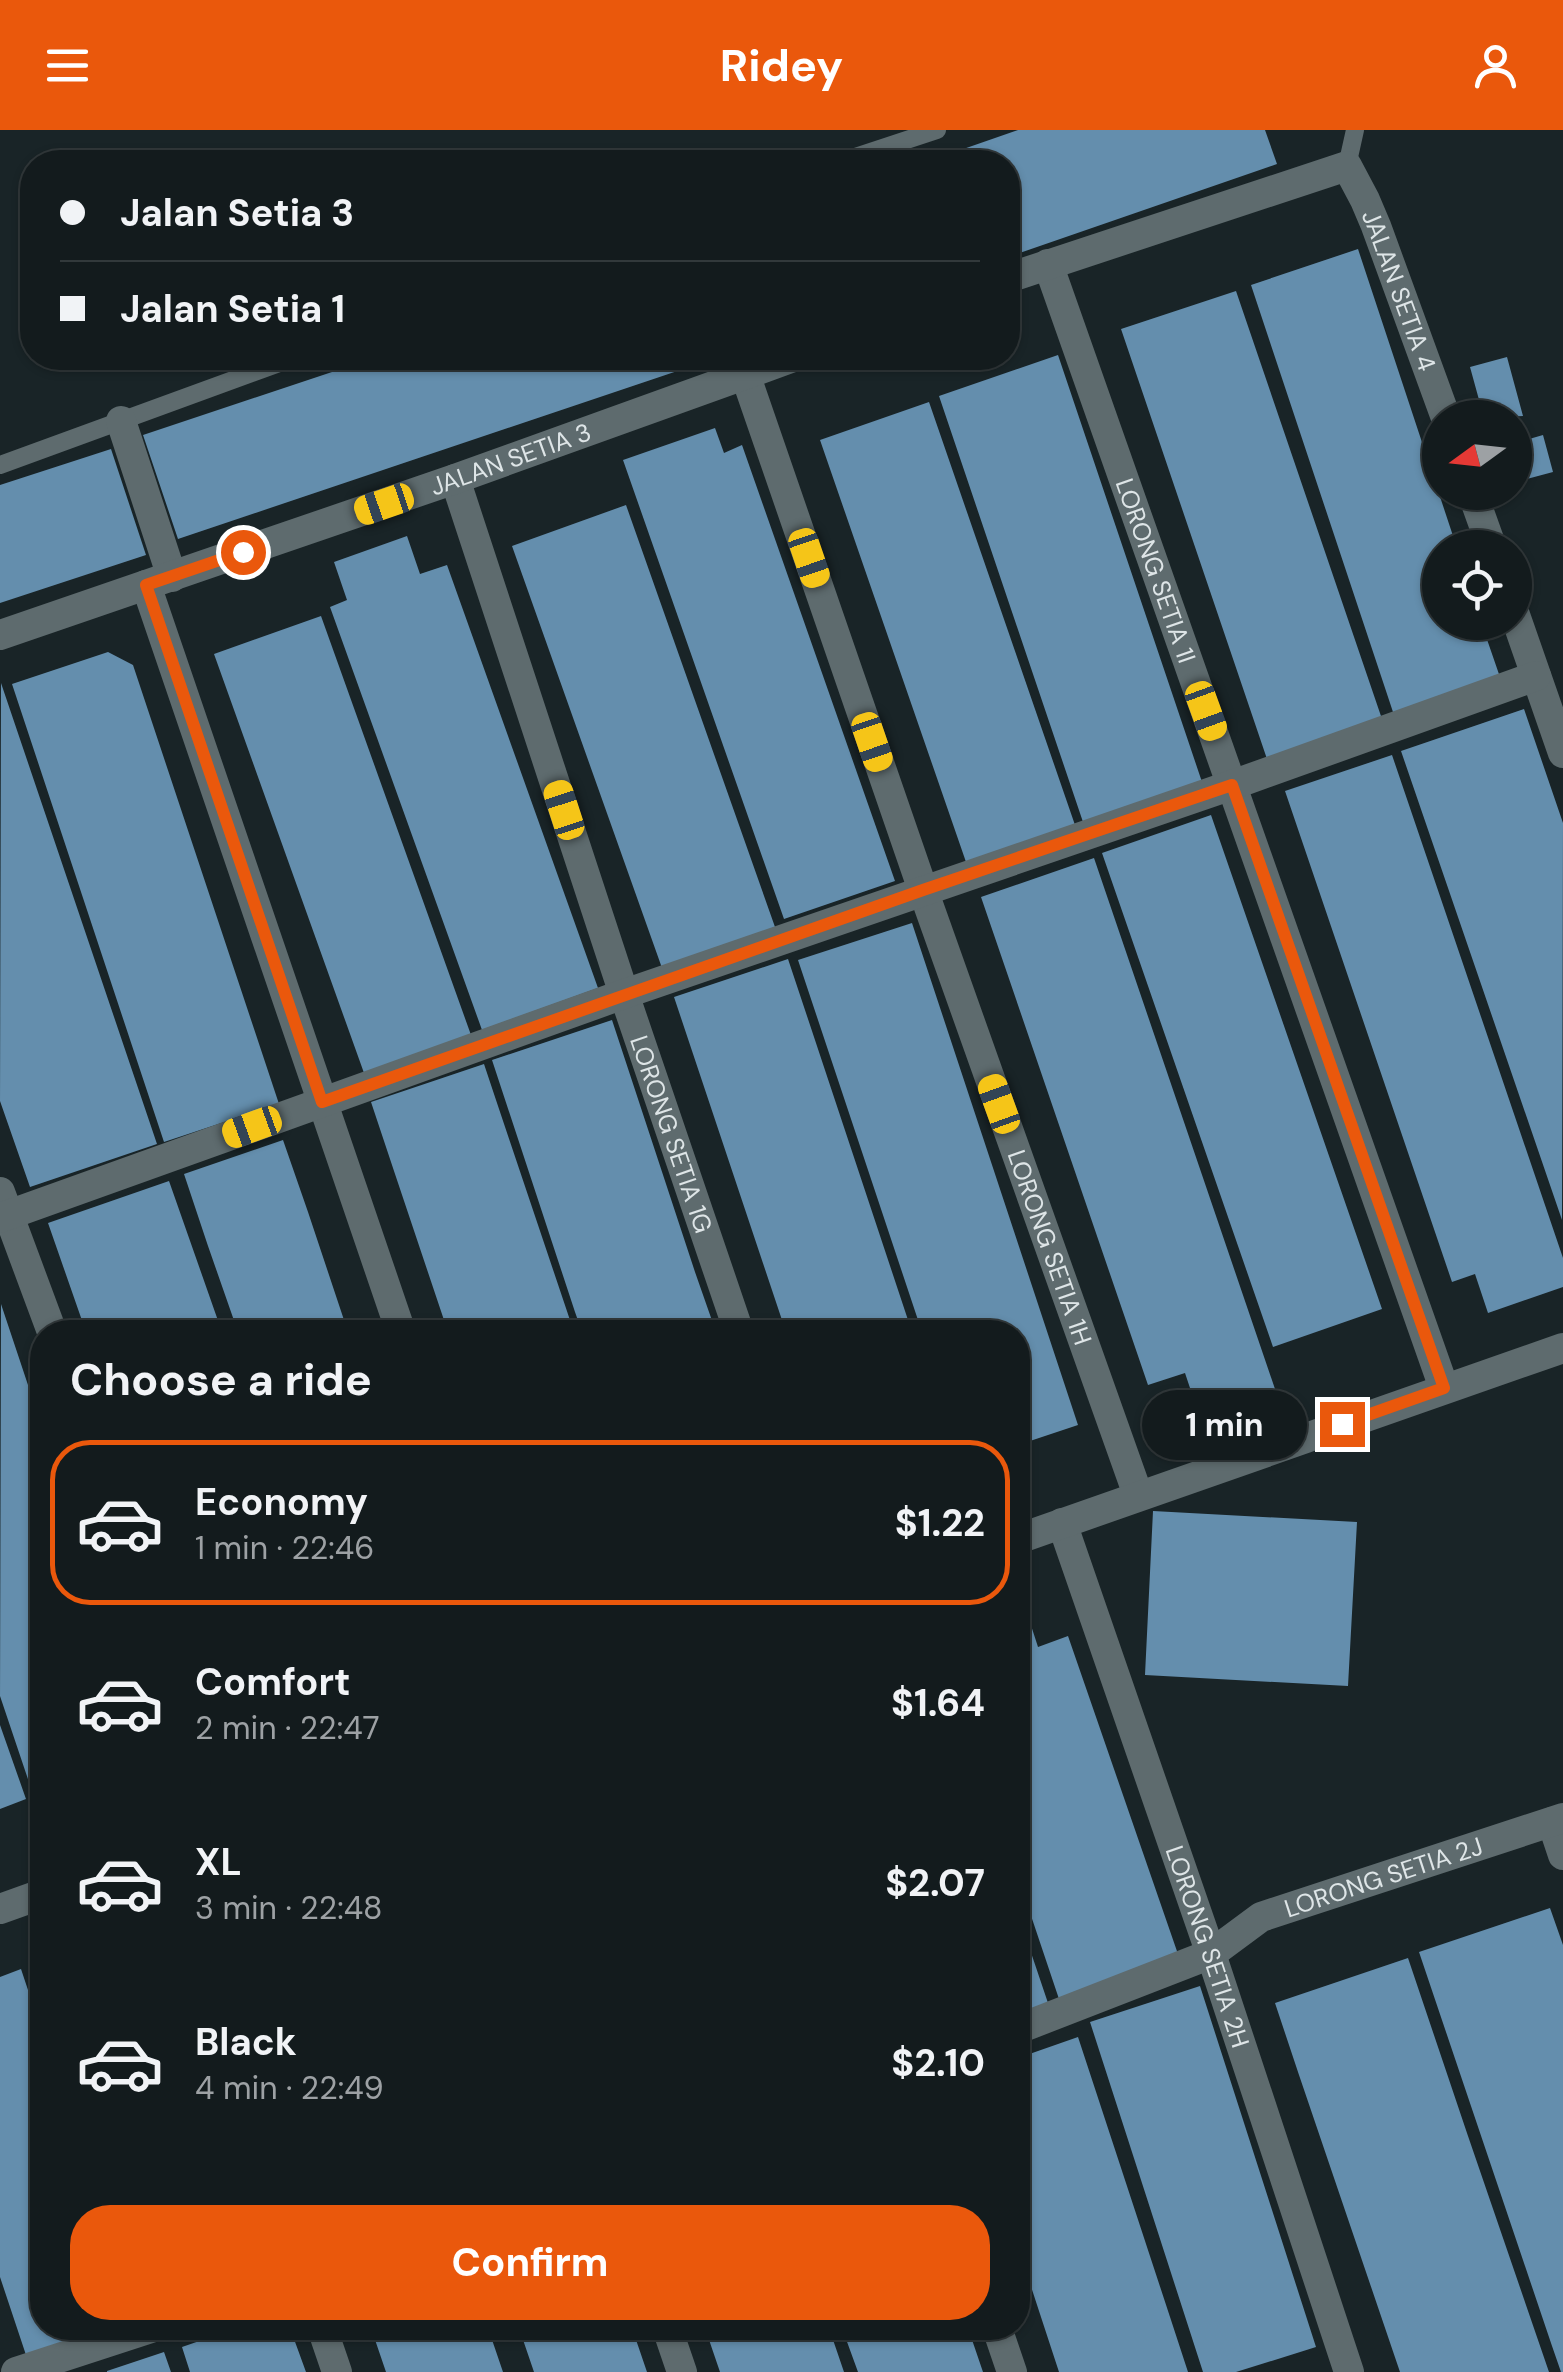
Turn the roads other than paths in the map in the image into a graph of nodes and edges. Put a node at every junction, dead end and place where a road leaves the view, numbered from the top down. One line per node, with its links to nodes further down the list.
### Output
1 (937, 130): 3 (lane)
2 (1355, 130): 4 (lane)
3 (876, 150)
4 (1347, 166): 5 (street); 10 (street, JALAN SETIA 4)
5 (1048, 264): 6 (street); 19 (street, LORONG SETIA 1I)
6 (1020, 274)
7 (260, 370): 11 (lane)
8 (755, 370): 9 (street, JALAN SETIA 3)
9 (746, 374): 13 (street, JALAN SETIA 3); 20 (street, LORONG SETIA 1H)
10 (1439, 400)
11 (121, 421): 12 (lane); 14 (street)
12 (0, 465)
13 (455, 479): 14 (street, JALAN SETIA 3); 21 (street, LORONG SETIA 1G)
14 (159, 581): 15 (street, JALAN SETIA 3); 22 (street)
15 (0, 635)
16 (1524, 640): 17 (street)
17 (1536, 676): 18 (street); 19 (street)
18 (1563, 753)
19 (1232, 785): 20 (street); 28 (street, LORONG SETIA 1I)
20 (923, 890): 21 (street); 29 (street, LORONG SETIA 1H)
21 (624, 994): 22 (street); 26 (street, LORONG SETIA 1G)
22 (322, 1102): 23 (street); 25 (street)
23 (3, 1208): 24 (street)
24 (47, 1320)
25 (397, 1320)
26 (735, 1320)
27 (1563, 1348): 28 (street)
28 (1444, 1388): 29 (street)
29 (1138, 1495): 30 (street)
30 (1062, 1523): 31 (street); 36 (street, LORONG SETIA 2H)
31 (1030, 1535)
32 (1558, 1820): 33 (street); 36 (street, LORONG SETIA 2J)
33 (1563, 1855)
34 (30, 1898): 35 (street)
35 (0, 1909)
36 (1212, 1954): 37 (street, LORONG SETIA 2J); 46 (street, LORONG SETIA 2H)
37 (1030, 2024)
38 (114, 2340): 42 (street)
39 (326, 2340): 43 (street)
40 (670, 2340): 44 (street)
41 (1001, 2340): 45 (street)
42 (16, 2372)
43 (337, 2372)
44 (682, 2372)
45 (1012, 2372)
46 (1348, 2372)

